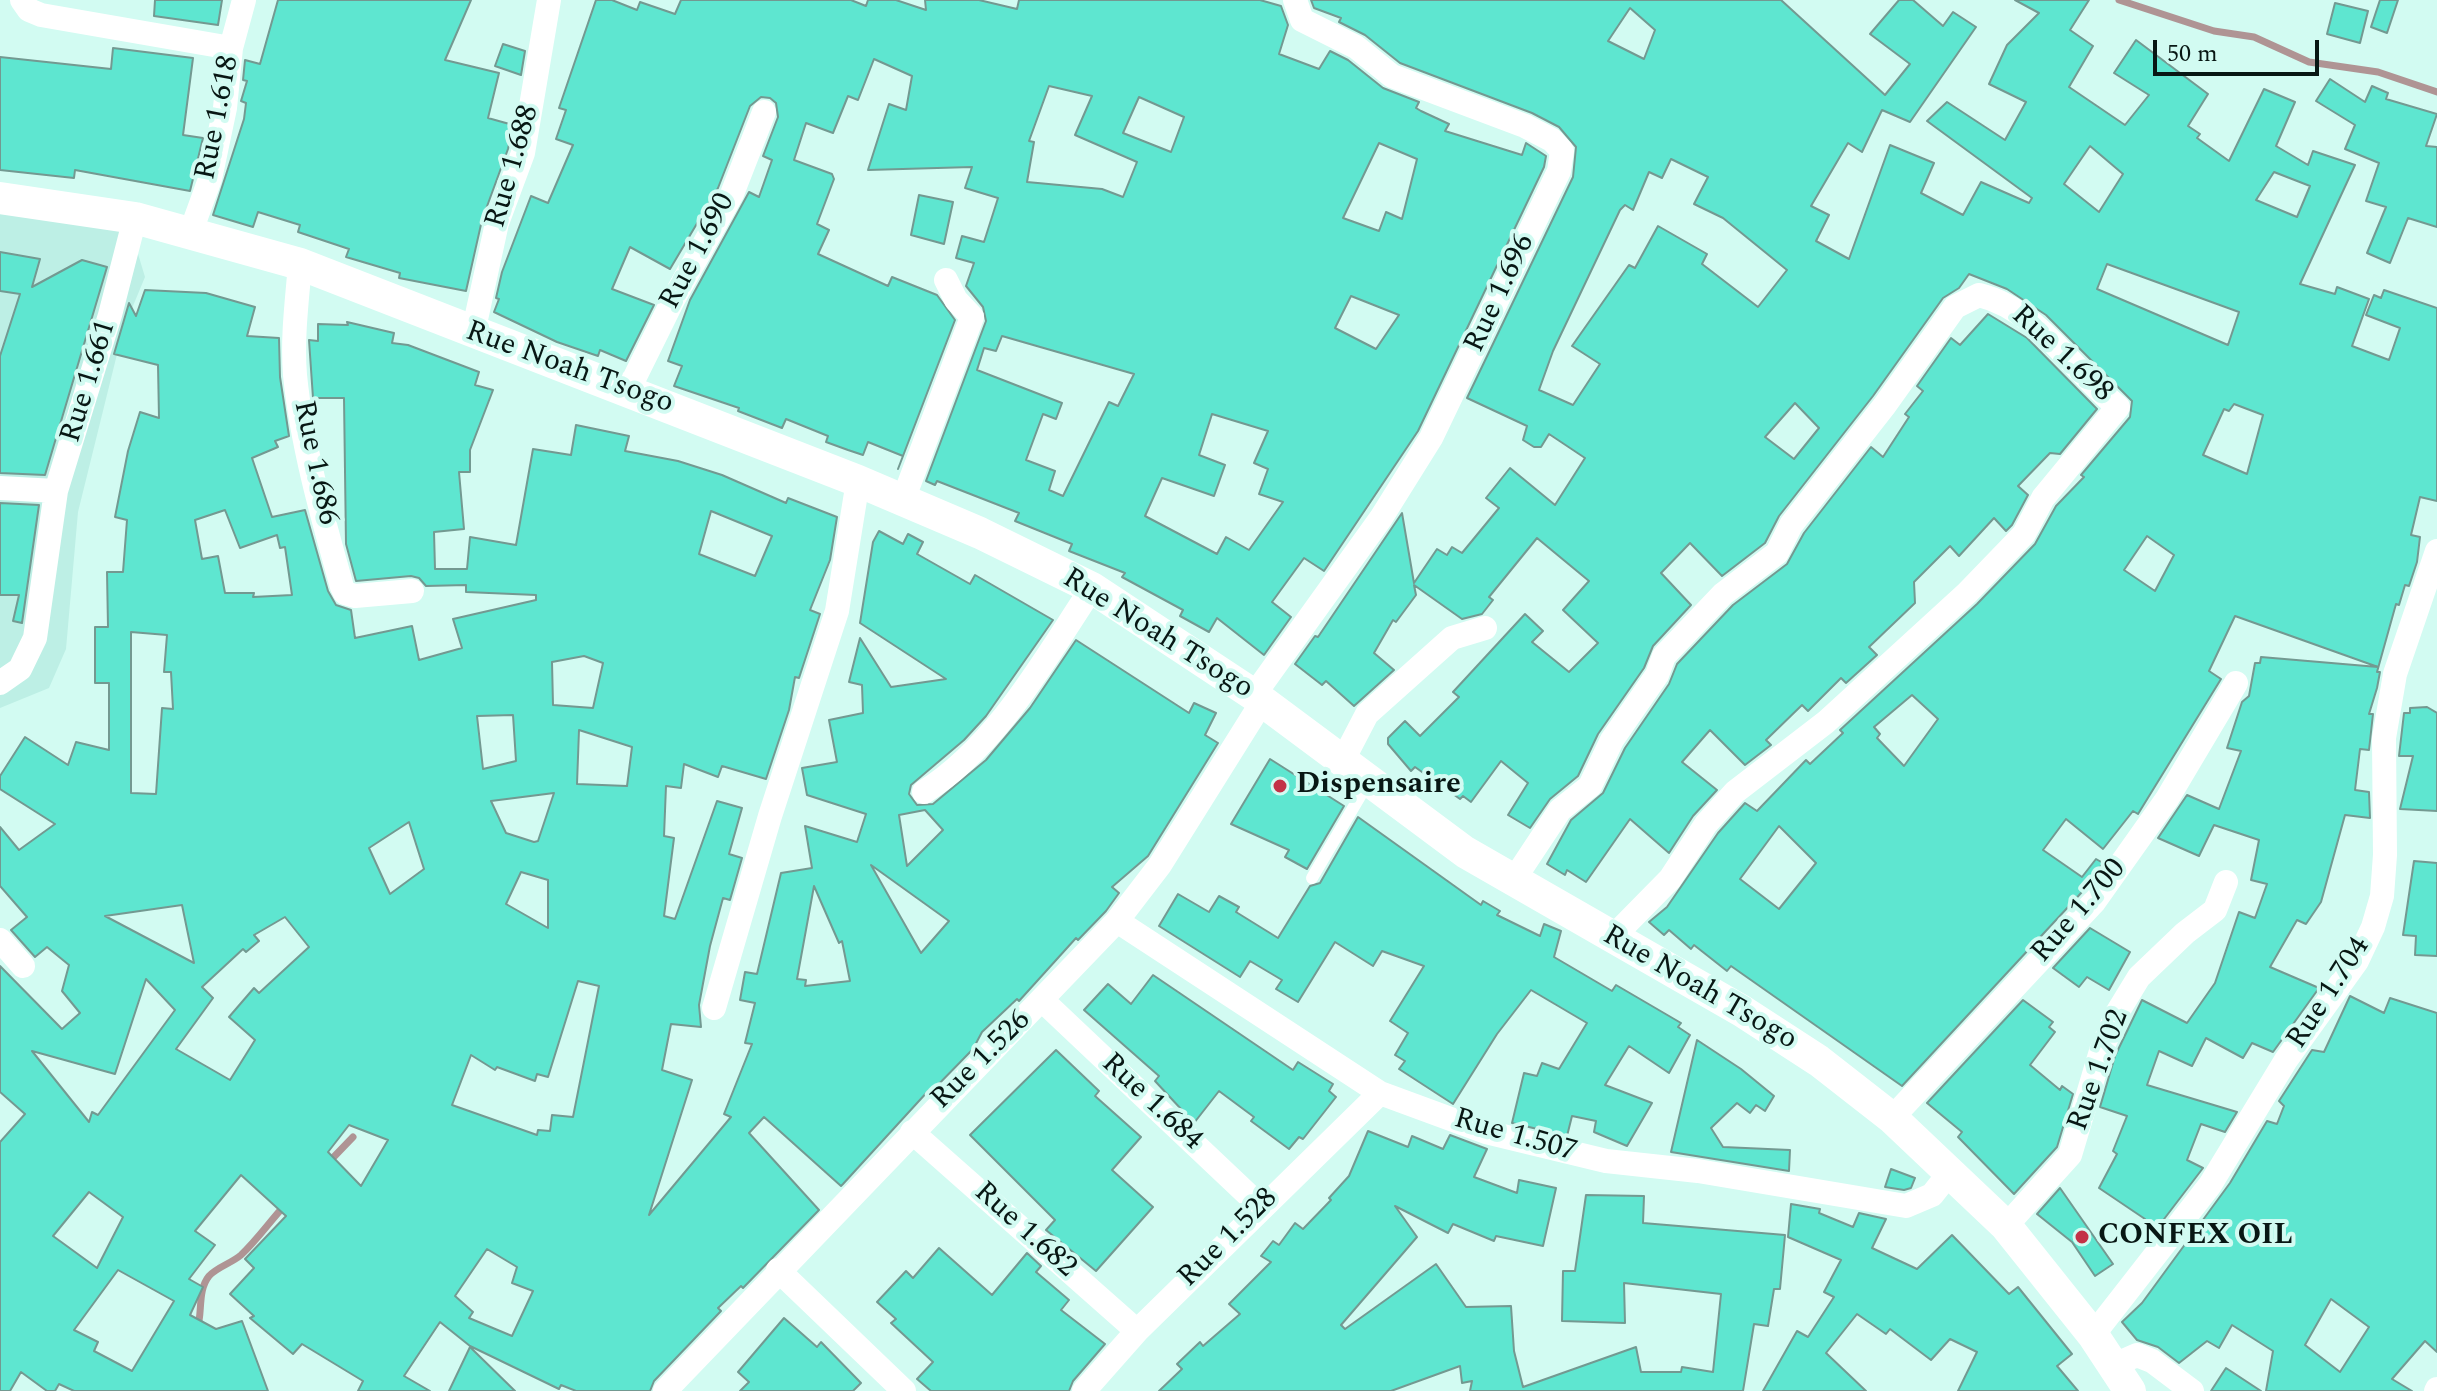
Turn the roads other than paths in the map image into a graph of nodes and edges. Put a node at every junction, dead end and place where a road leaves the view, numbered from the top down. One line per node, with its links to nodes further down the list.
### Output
1 (22, 0): 5 (street)
2 (244, 0): 5 (street, Rue 1.618)
3 (549, 0): 12 (street, Rue 1.688)
4 (1295, 0): 24 (street, Rue 1.696)
5 (231, 48): 9 (street, Rue 1.618)
6 (764, 112): 13 (street, Rue 1.690)
7 (0, 198): 8 (main road, Rue Noah Tsogo)
8 (135, 218): 9 (main road, Rue Noah Tsogo); 16 (street, Rue 1.661)
9 (190, 234): 10 (main road, Rue Noah Tsogo)
10 (300, 264): 12 (main road, Rue Noah Tsogo); 20 (street, Rue 1.686)
11 (946, 280): 17 (street)
12 (473, 333): 13 (main road, Rue Noah Tsogo)
13 (629, 389): 14 (main road, Rue Noah Tsogo)
14 (858, 481): 17 (main road, Rue Noah Tsogo); 36 (street)
15 (0, 488): 16 (street)
16 (56, 491): 22 (street, Rue 1.661)
17 (903, 500): 19 (main road, Rue Noah Tsogo)
18 (2437, 551): 45 (street, Rue 1.704)
19 (1092, 588): 24 (main road, Rue Noah Tsogo); 27 (street)
20 (412, 591)
21 (1485, 628): 25 (street)
22 (0, 683)
23 (2236, 683): 38 (street, Rue 1.700)
24 (1258, 699): 25 (main road, Rue Noah Tsogo); 31 (street, Rue 1.526)
25 (1342, 762): 26 (main road, Rue Noah Tsogo)
26 (1369, 781): 28 (lane); 29 (main road, Rue Noah Tsogo)
27 (924, 792)
28 (1312, 878)
29 (1513, 881): 32 (main road, Rue Noah Tsogo); 32 (street, Rue 1.698)
30 (2226, 882): 42 (street, Rue 1.702)
31 (1117, 921): 35 (street, Rue 1.526); 37 (street, Rue 1.507)
32 (1612, 938): 38 (main road, Rue Noah Tsogo)
33 (0, 940): 34 (street)
34 (23, 966)
35 (1042, 1000): 39 (street, Rue 1.526); 41 (street, Rue 1.684)
36 (714, 1008)
37 (1380, 1093): 40 (street, Rue 1.507); 41 (street, Rue 1.528)
38 (1892, 1118): 40 (main road, Rue Noah Tsogo)
39 (912, 1132): 43 (street, Rue 1.526); 44 (street, Rue 1.682)
40 (1951, 1171): 42 (main road, Rue Noah Tsogo)
41 (1261, 1207): 44 (street, Rue 1.528)
42 (2006, 1226): 45 (main road, Rue Noah Tsogo)
43 (778, 1270): 47 (street, Rue 1.526); 48 (street)
44 (1137, 1331): 49 (street, Rue 1.528)
45 (2093, 1335): 46 (main road, Rue Noah Tsogo)
46 (2122, 1378): 50 (street)
47 (665, 1391)
48 (904, 1391)
49 (1084, 1391)
50 (2192, 1391)

